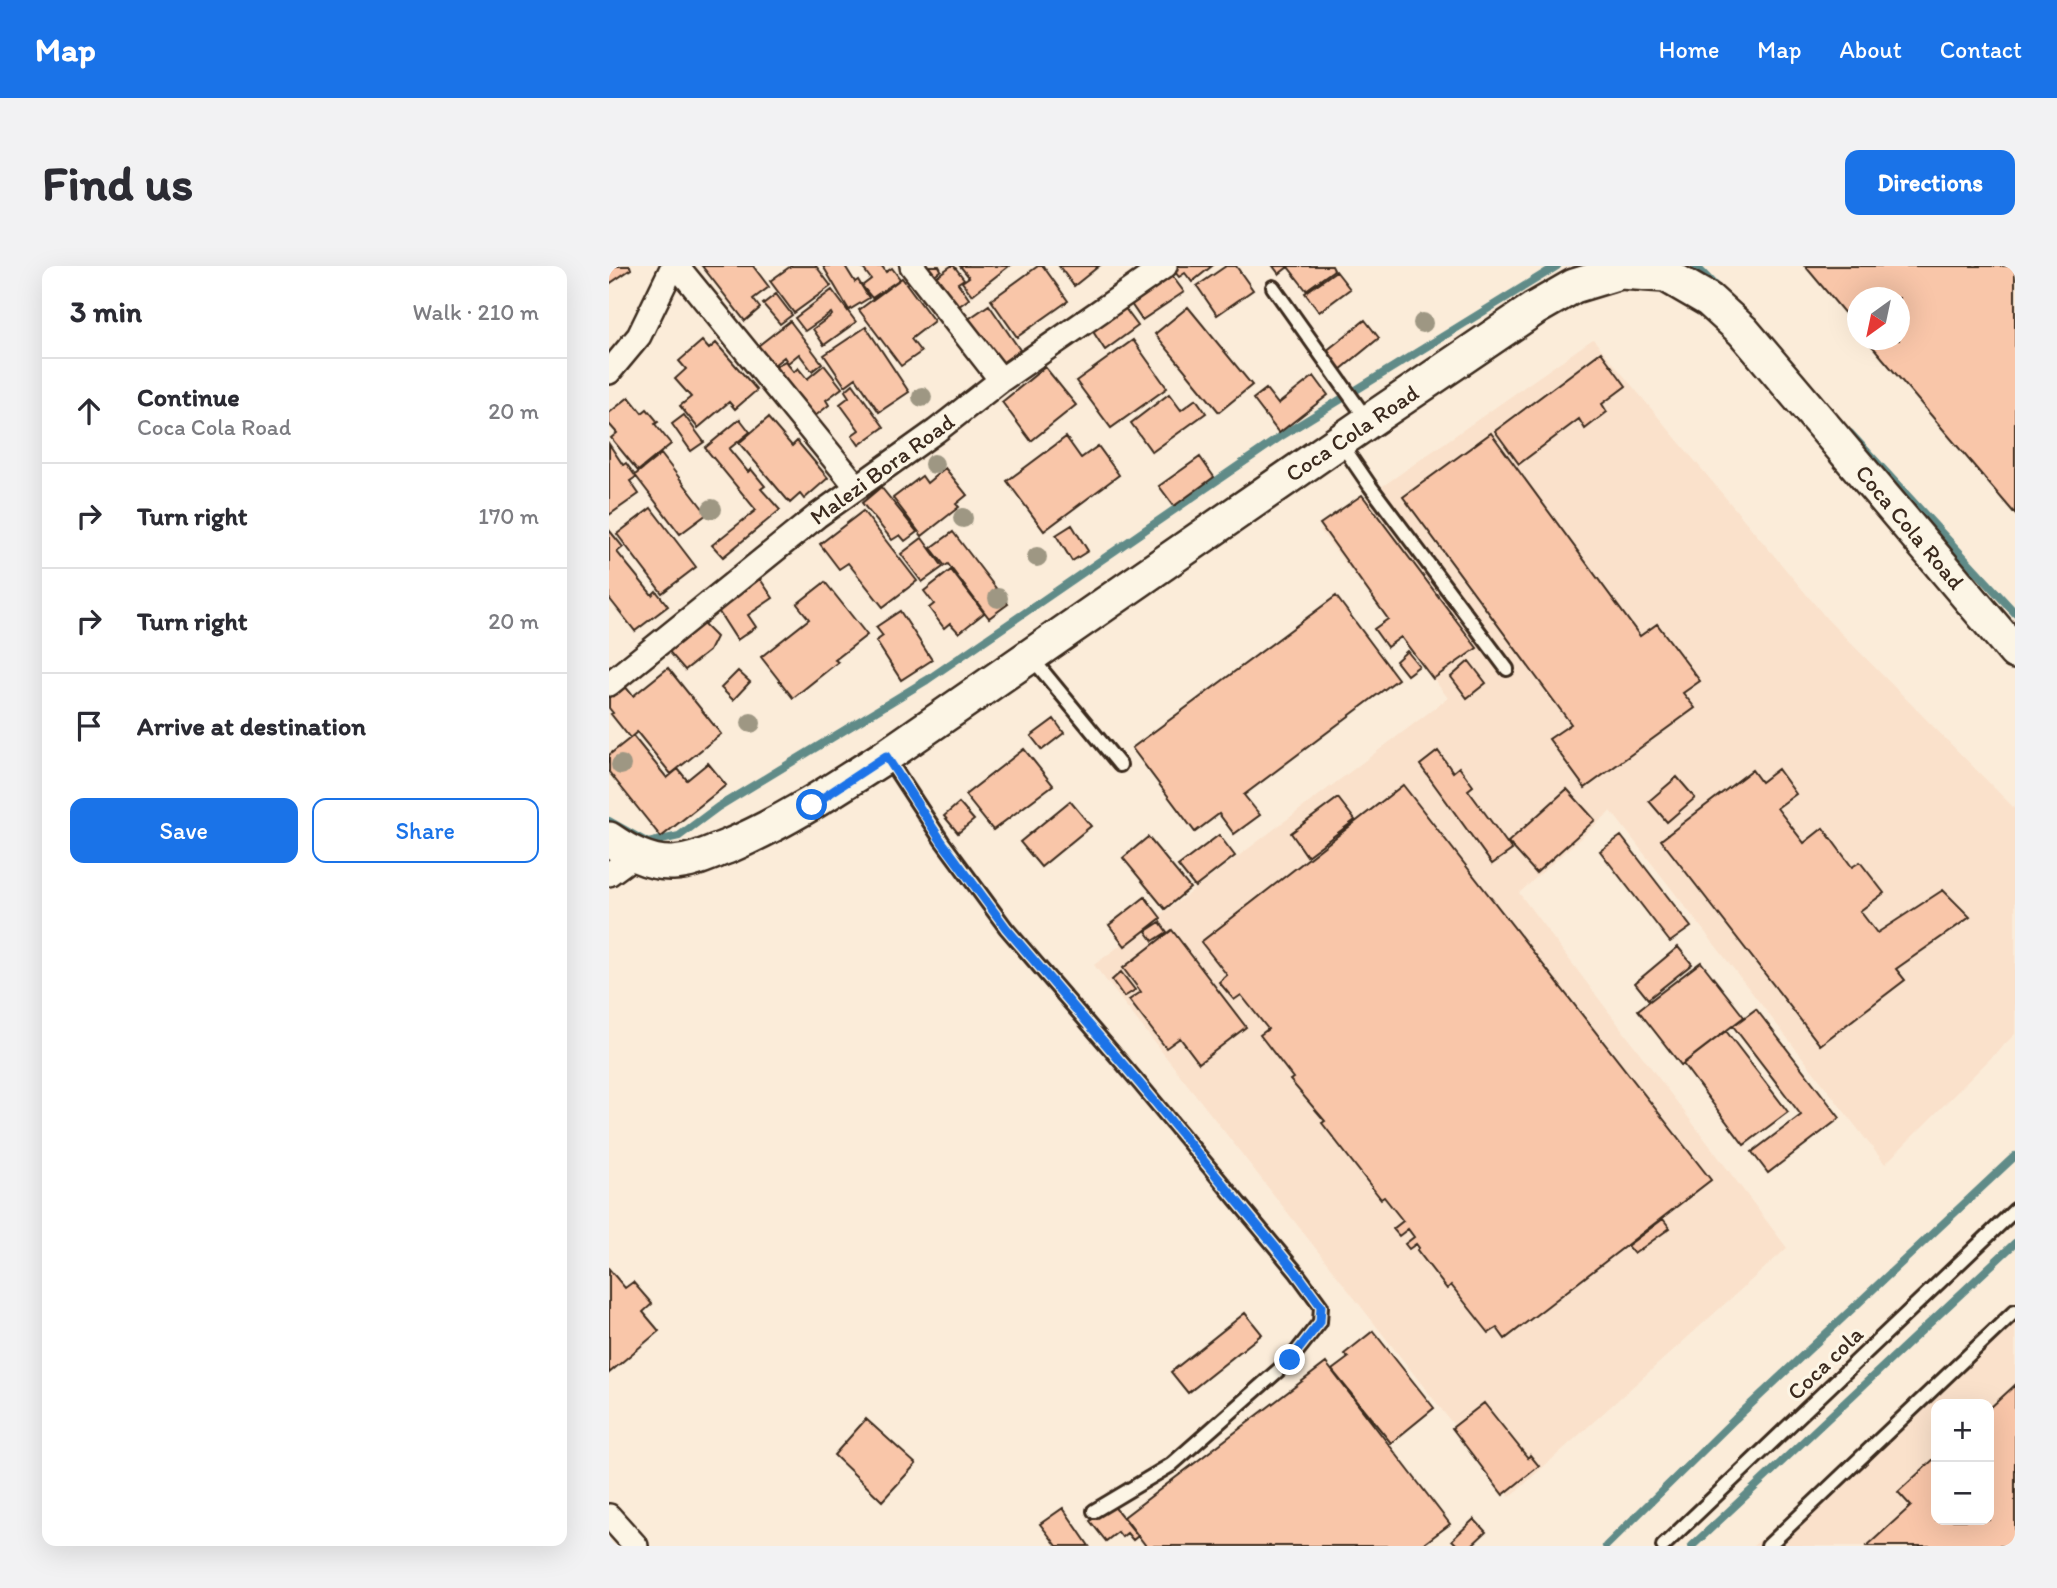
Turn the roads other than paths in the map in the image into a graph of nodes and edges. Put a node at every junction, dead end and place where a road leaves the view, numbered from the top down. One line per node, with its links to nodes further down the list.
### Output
1 (675, 266): 5 (street); 9 (street)
2 (912, 266): 6 (street)
3 (1165, 266): 6 (street, Malezi Bora Road)
4 (1273, 287): 7 (lane)
5 (609, 372)
6 (1001, 380): 9 (street, Malezi Bora Road)
7 (1369, 421): 8 (main road, Coca Cola Road); 10 (main road, Coca Cola Road)
8 (1340, 441): 11 (main road, Coca Cola Road); 12 (lane)
9 (857, 487): 13 (street, Malezi Bora Road)
10 (2015, 652)
11 (1031, 656): 14 (main road, Coca Cola Road); 15 (lane)
12 (1507, 669)
13 (609, 684)
14 (886, 756): 16 (main road, Coca Cola Road); 19 (lane)
15 (1120, 765)
16 (618, 856)
17 (2015, 1210): 22 (lane, Coca cola)
18 (2015, 1311): 23 (lane)
19 (1094, 1511)
20 (609, 1516): 21 (street)
21 (636, 1546)
22 (1663, 1546)
23 (1768, 1546)

